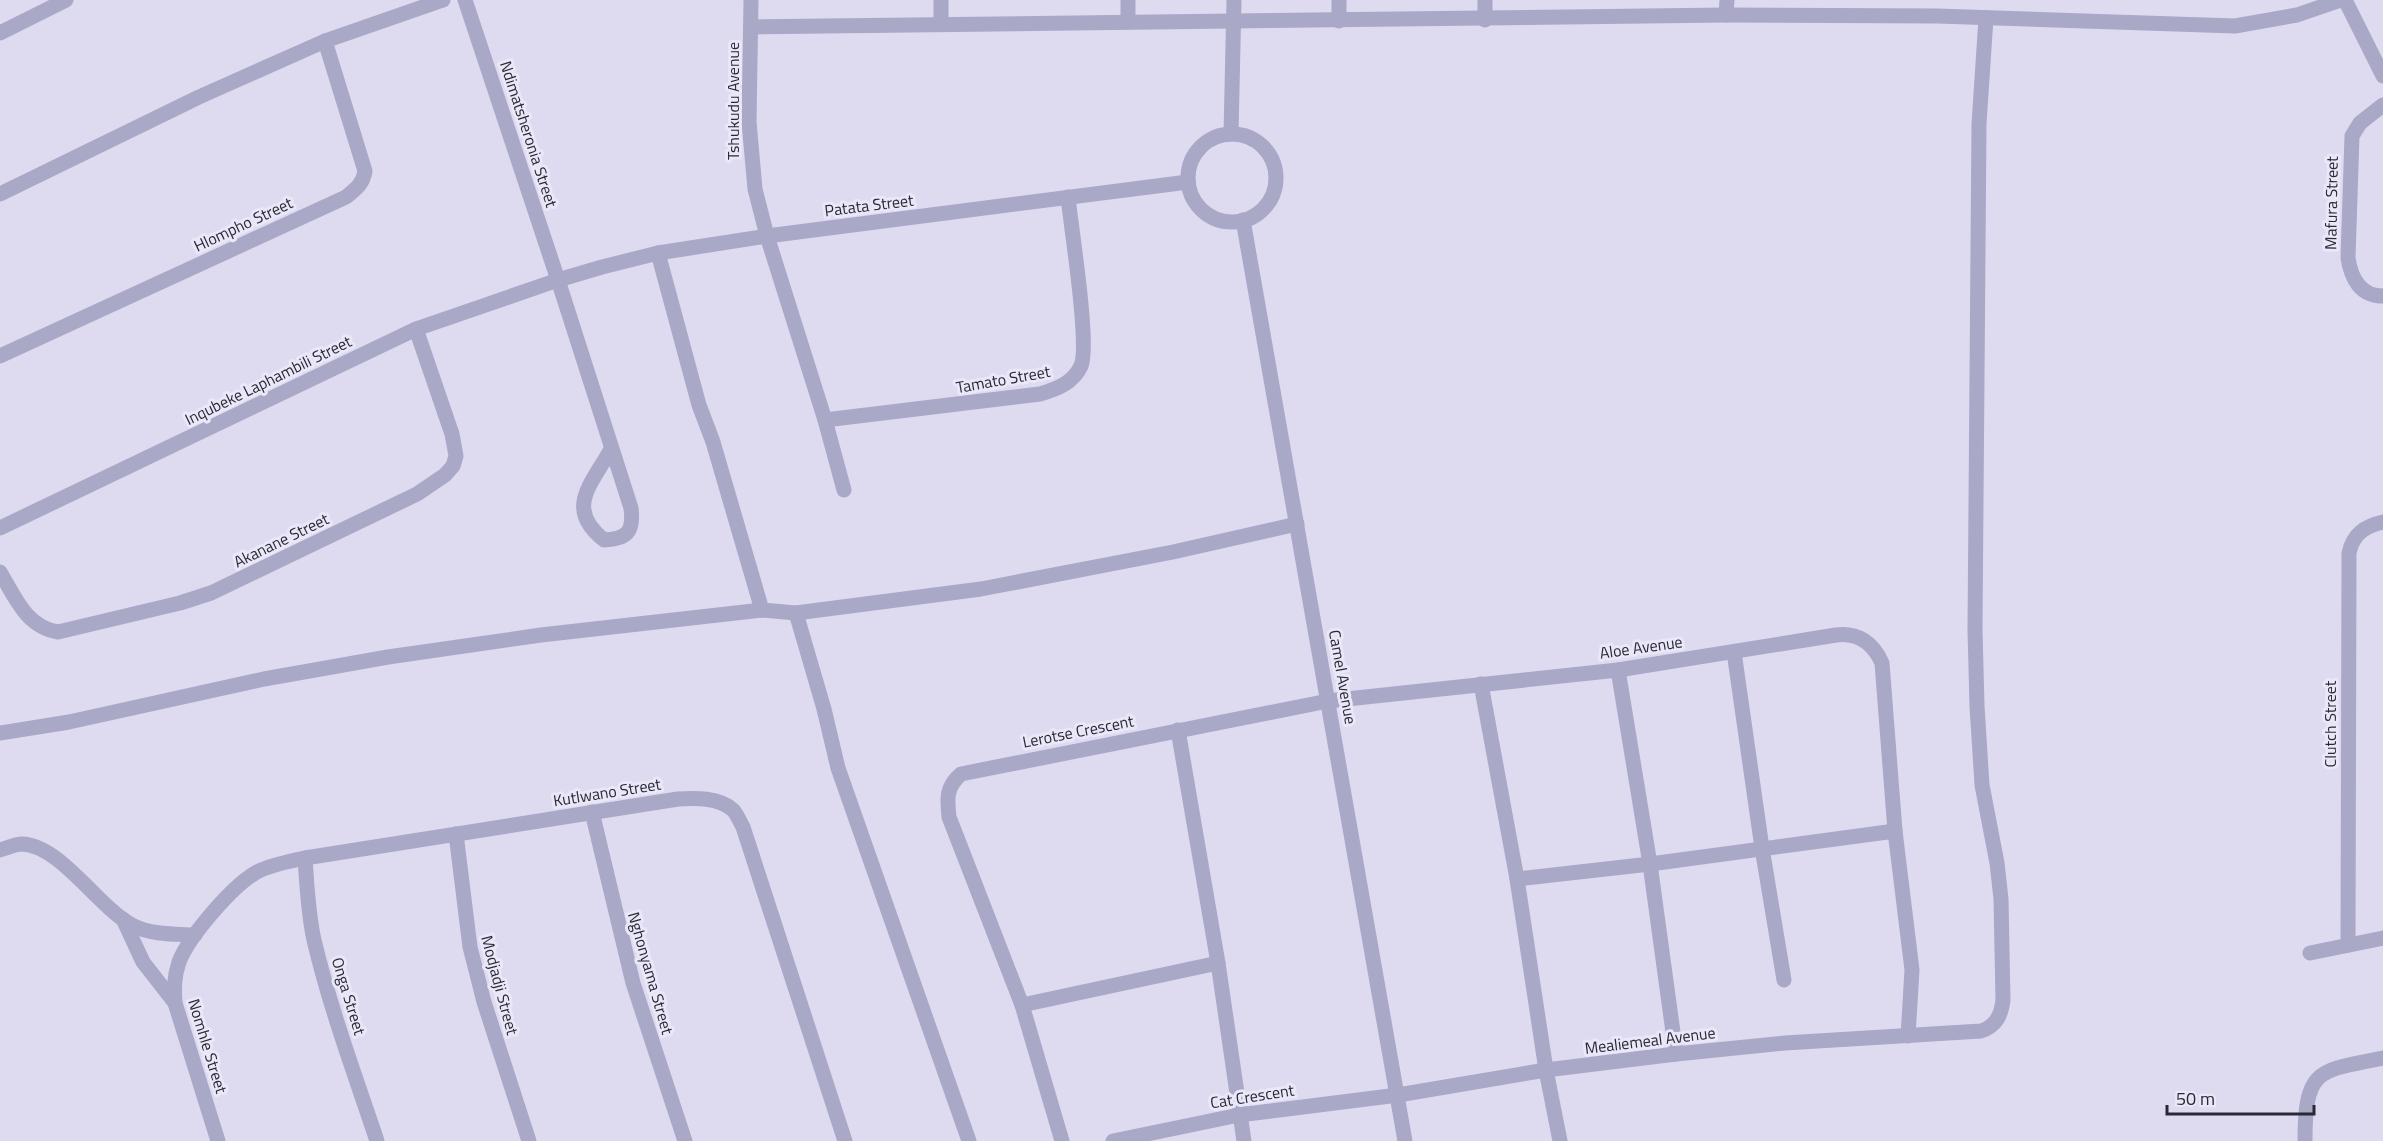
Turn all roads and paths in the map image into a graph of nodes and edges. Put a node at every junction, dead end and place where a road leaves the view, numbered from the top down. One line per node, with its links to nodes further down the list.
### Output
1 (66, 0): 21 (street)
2 (443, 0): 22 (street)
3 (465, 0): 32 (street, Ndimatsheronia Street)
4 (751, 0): 20 (street, Tshukudu Avenue)
5 (941, 0): 19 (street)
6 (1128, 0): 17 (street)
7 (1234, 0): 18 (street)
8 (1339, 0): 16 (street)
9 (1485, 0): 15 (street)
10 (1941, 0): 13 (street)
11 (2343, 0): 14 (street); 23 (street)
12 (1726, 8): 13 (street); 15 (street)
13 (1938, 16): 14 (street)
14 (1986, 18): 69 (street, Mealiemeal Avenue)
15 (1485, 20): 16 (street)
16 (1339, 21): 18 (street)
17 (1128, 22): 18 (street); 19 (street)
18 (1234, 22): 25 (street)
19 (941, 24): 20 (street)
20 (751, 27): 30 (street, Tshukudu Avenue)
21 (0, 33)
22 (325, 41): 27 (street); 35 (street, Hlompho Street)
23 (2383, 76)
24 (2383, 105): 33 (street, Mafura Street)
25 (1231, 134): 26 (street); 29 (street)
26 (1188, 183): 28 (street, Patata Street); 29 (street)
27 (0, 194)
28 (1068, 197): 30 (street, Patata Street); 36 (street, Tamato Street)
29 (1243, 220): 40 (street, Camel Avenue)
30 (767, 236): 31 (street, Patata Street); 36 (street)
31 (658, 253): 32 (street, Patata Street); 43 (street)
32 (558, 280): 34 (street, Inqubeke Laphambili Street); 37 (street, Ndimatsheronia Street)
33 (2383, 296)
34 (416, 329): 41 (street, Inqubeke Laphambili Street); 42 (street, Akanane Street)
35 (0, 356)
36 (825, 420): 38 (street)
37 (612, 449): 37 (street, Ndimatsheronia Street)
38 (844, 490)
39 (2383, 522): 62 (street, Clutch Street)
40 (1297, 524): 44 (street); 48 (street, Camel Avenue)
41 (0, 528)
42 (0, 572)
43 (762, 610): 44 (street); 50 (street)
44 (796, 613): 80 (street)
45 (1734, 652): 46 (street, Aloe Avenue); 52 (street, Aloe Avenue); 54 (street)
46 (1618, 669): 47 (street, Aloe Avenue); 57 (street)
47 (1481, 684): 48 (street, Aloe Avenue); 58 (street)
48 (1329, 701): 49 (street, Aloe Avenue); 73 (street, Camel Avenue)
49 (1178, 730): 65 (street); 68 (street, Lerotse Crescent)
50 (0, 733)
51 (592, 812): 53 (street, Kutlwano Street); 78 (street, Nghonyama Street); 79 (street, Kutlwano Street)
52 (1895, 831): 54 (street); 69 (street, Aloe Avenue)
53 (456, 834): 56 (street, Kutlwano Street); 77 (street, Modjadji Street)
54 (1762, 848): 57 (street); 66 (street)
55 (0, 850): 59 (street)
56 (305, 858): 60 (street, Kutlwano Street); 76 (street, Onga Street)
57 (1650, 864): 58 (street); 70 (street)
58 (1517, 879): 72 (street)
59 (123, 919): 60 (street); 67 (street)
60 (195, 935): 64 (street, Kutlwano Street)
61 (2383, 938): 62 (street)
62 (2348, 945): 63 (street)
63 (2310, 953)
64 (180, 960): 67 (street, Nomhle Street)
65 (1218, 963): 68 (street); 74 (street)
66 (1784, 980)
67 (175, 1003): 75 (street, Nomhle Street)
68 (1022, 1005): 81 (street, Lerotse Crescent)
69 (1908, 1036): 70 (street, Mealiemeal Avenue)
70 (1676, 1054): 72 (street, Mealiemeal Avenue)
71 (2383, 1058): 86 (street)
72 (1546, 1070): 73 (street, Mealiemeal Avenue); 85 (street)
73 (1398, 1095): 74 (street, Cat Crescent); 84 (street, Camel Avenue)
74 (1239, 1115): 82 (street, Cat Crescent); 83 (street)
75 (218, 1141)
76 (377, 1141)
77 (529, 1141)
78 (686, 1141)
79 (845, 1141)
80 (969, 1141)
81 (1062, 1141)
82 (1113, 1141)
83 (1244, 1141)
84 (1405, 1141)
85 (1560, 1141)
86 (2305, 1141)

